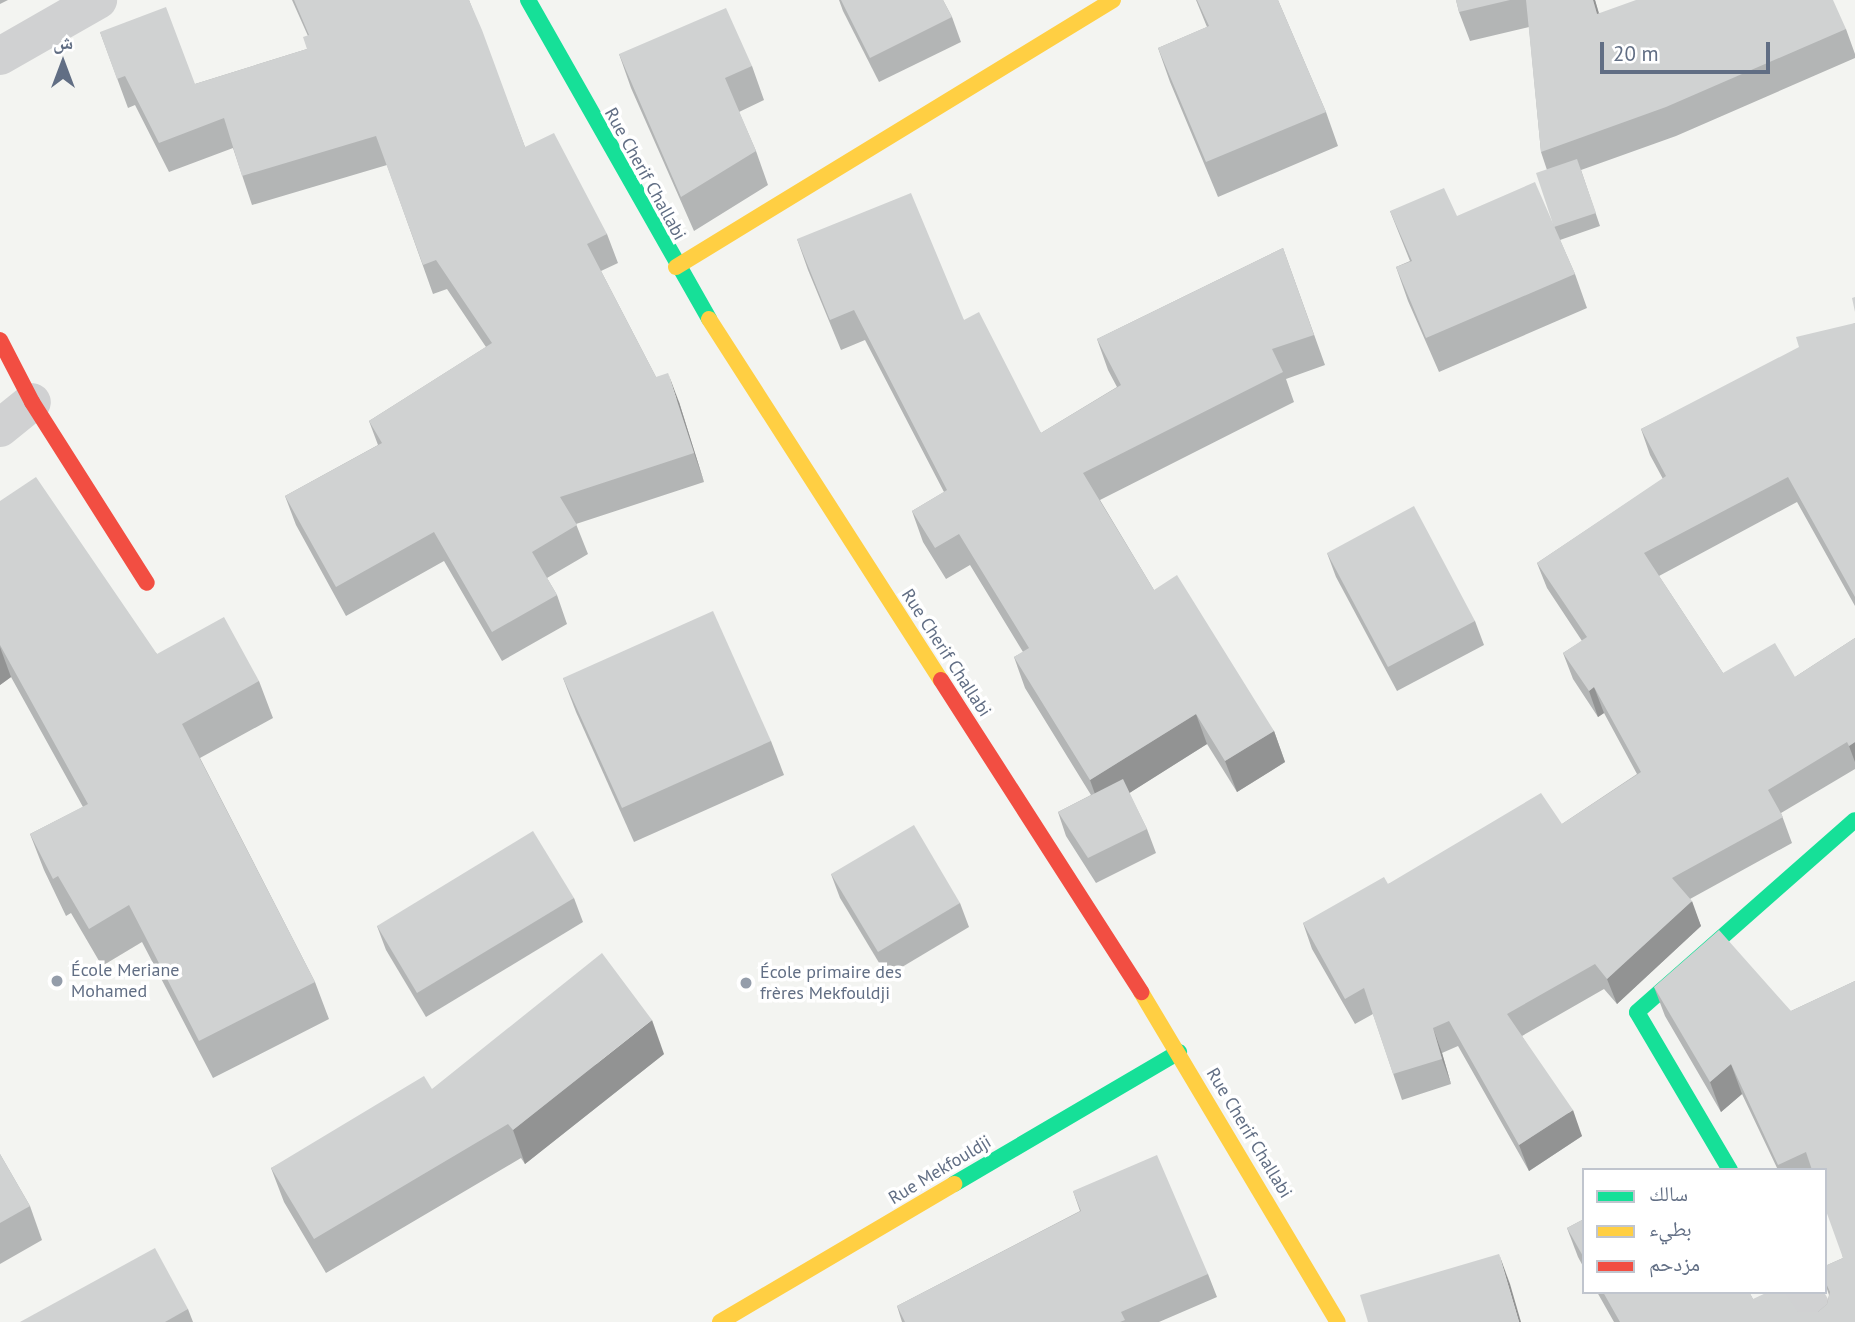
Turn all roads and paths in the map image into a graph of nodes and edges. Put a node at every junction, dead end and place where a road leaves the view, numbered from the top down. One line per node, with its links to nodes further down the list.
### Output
1 (98, 0): 4 (street)
2 (528, 0): 5 (street, Rue Cherif Challabi)
3 (1113, 0): 5 (street)
4 (0, 56)
5 (676, 267): 11 (street, Rue Cherif Challabi)
6 (0, 340): 7 (street)
7 (32, 402): 8 (street); 9 (street)
8 (0, 428)
9 (146, 583)
10 (1855, 820): 12 (street)
11 (1179, 1052): 14 (street, Rue Mekfouldji); 15 (street, Rue Cherif Challabi)
12 (1729, 1168)
13 (1803, 1294): 16 (street)
14 (720, 1322)
15 (1338, 1322)
16 (1819, 1322)

